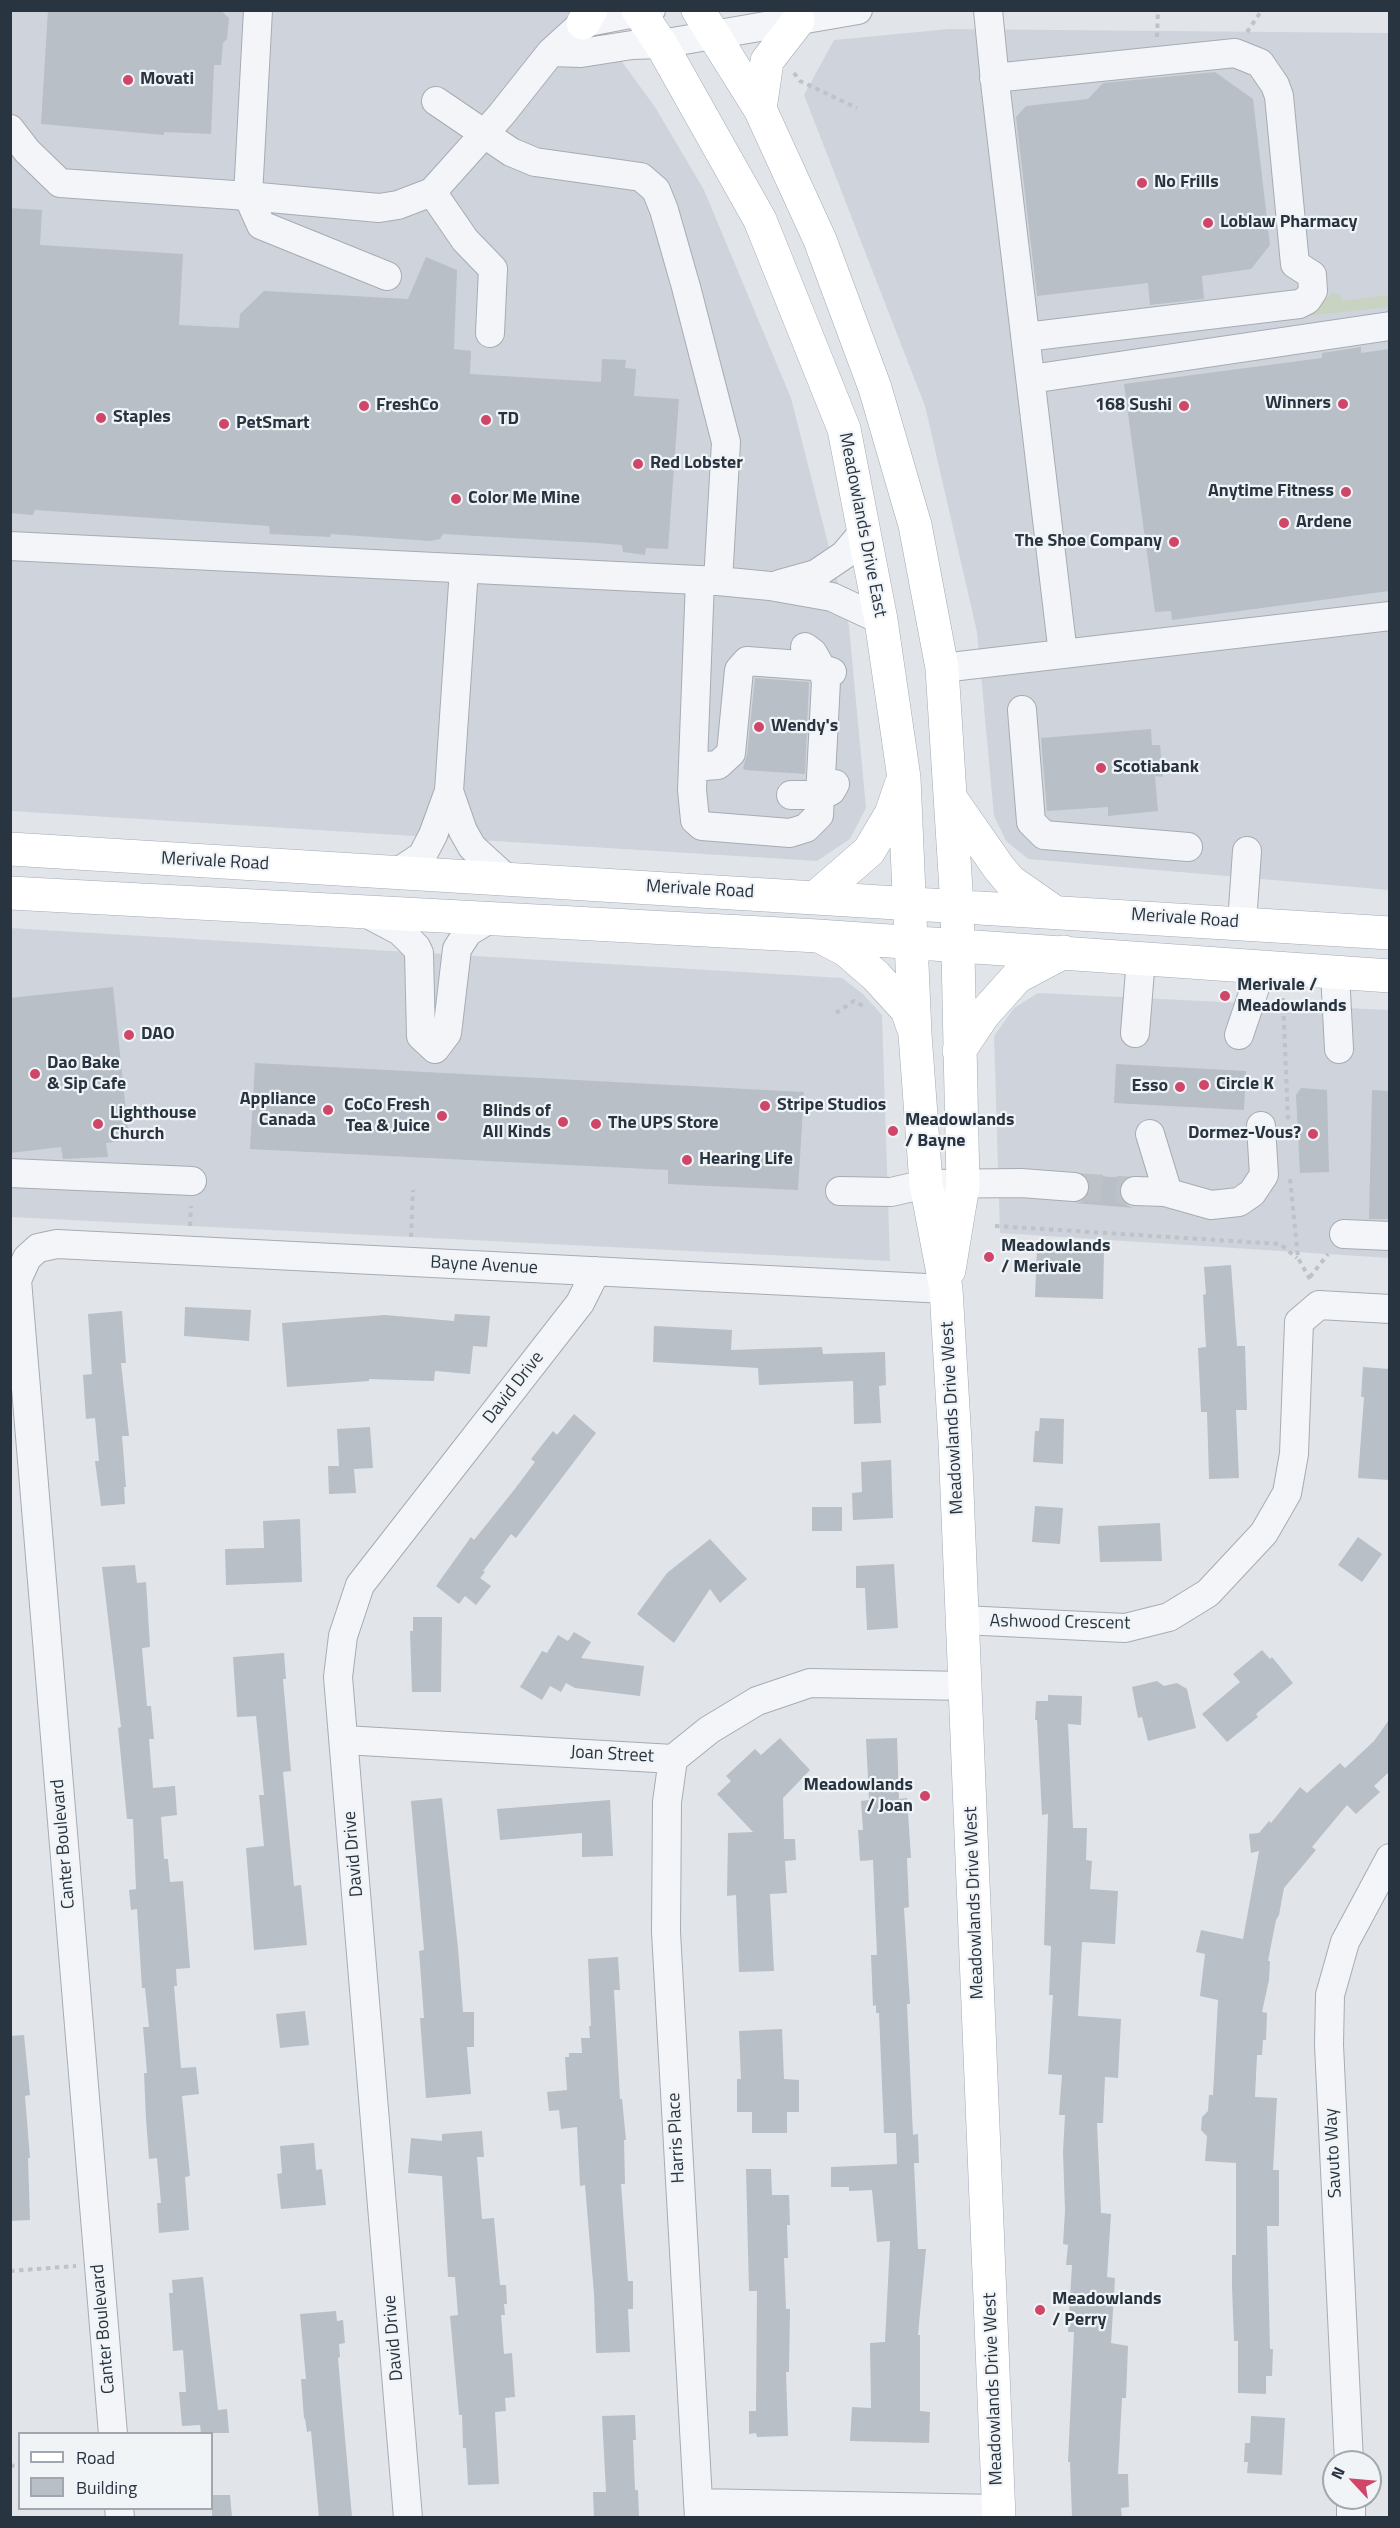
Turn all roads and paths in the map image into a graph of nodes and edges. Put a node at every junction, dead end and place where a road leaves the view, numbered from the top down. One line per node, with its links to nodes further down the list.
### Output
1 (258, 10): 22 (street)
2 (858, 10): 8 (street)
3 (988, 10): 15 (street)
4 (1158, 10): 11 (path)
5 (1262, 10): 10 (path)
6 (643, 11): 7 (street); 12 (main road, Meadowlands Drive East)
7 (587, 17): 13 (street)
8 (798, 21): 9 (street); 18 (main road)
9 (707, 23): 12 (street); 18 (main road)
10 (1241, 40)
11 (1157, 43)
12 (661, 44): 13 (street); 28 (main road, Meadowlands Drive East)
13 (551, 52): 20 (street)
14 (790, 68): 17 (path)
15 (994, 78): 26 (street); 26 (street)
16 (436, 101): 20 (street)
17 (857, 108)
18 (760, 109): 36 (main road)
19 (10, 129): 22 (street)
20 (484, 133): 21 (street); 31 (street)
21 (432, 192): 22 (street); 25 (street)
22 (248, 196): 23 (street)
23 (387, 276)
24 (1389, 326): 27 (street)
25 (490, 333)
26 (1026, 337): 27 (street)
27 (1030, 378): 35 (street)
28 (865, 530): 32 (street); 34 (main road, Meadowlands Drive East)
29 (10, 546): 30 (street)
30 (464, 569): 31 (street); 40 (street)
31 (709, 581): 32 (street); 38 (street)
32 (770, 586): 34 (street)
33 (1389, 616): 35 (street)
34 (881, 620): 39 (main road, Meadowlands Drive East)
35 (1063, 654): 36 (street)
36 (942, 668): 43 (main road)
37 (1022, 710): 44 (street)
38 (692, 778): 42 (street); 42 (street)
39 (904, 778): 50 (main road); 51 (main road, Meadowlands Drive East)
40 (449, 791): 47 (street); 48 (street)
41 (791, 795): 42 (street)
42 (822, 795)
43 (951, 799): 52 (main road); 54 (main road)
44 (1188, 846)
45 (10, 849): 47 (main road, Merivale Road)
46 (1247, 851): 56 (street)
47 (398, 872): 48 (main road, Merivale Road)
48 (507, 879): 50 (main road, Merivale Road)
49 (10, 892): 53 (main road)
50 (816, 897): 51 (main road, Merivale Road)
51 (911, 903): 52 (main road, Merivale Road); 59 (main road, Meadowlands Drive East)
52 (957, 906): 54 (main road, Merivale Road); 60 (main road)
53 (363, 911): 55 (main road); 55 (street)
54 (1053, 911): 56 (main road, Merivale Road)
55 (491, 918): 58 (main road)
56 (1242, 923): 57 (main road, Merivale Road)
57 (1389, 933)
58 (818, 936): 59 (main road); 68 (main road)
59 (912, 942): 60 (main road); 68 (main road, Meadowlands Drive West)
60 (957, 945): 61 (main road); 71 (main road, Meadowlands Drive West)
61 (1064, 952): 62 (main road); 71 (main road)
62 (1141, 958): 63 (main road); 67 (street)
63 (1262, 967): 64 (main road); 69 (street)
64 (1335, 973): 65 (main road); 70 (street)
65 (1389, 976)
66 (1283, 998): 72 (path)
67 (1135, 1033)
68 (915, 1034): 77 (main road, Meadowlands Drive West)
69 (1239, 1035)
70 (1339, 1048)
71 (959, 1051): 78 (main road, Meadowlands Drive West)
72 (1275, 1127): 83 (street)
73 (1150, 1134): 83 (street)
74 (10, 1173): 76 (street)
75 (1290, 1176): 89 (path)
76 (192, 1181): 87 (path)
77 (926, 1184): 78 (street); 81 (street); 92 (main road, Meadowlands Drive West)
78 (963, 1185): 79 (street); 92 (main road, Meadowlands Drive West)
79 (1074, 1187)
80 (413, 1190): 90 (path)
81 (840, 1191)
82 (1136, 1191): 83 (street)
83 (1168, 1193)
84 (995, 1226): 89 (path)
85 (1344, 1234): 86 (street)
86 (1389, 1236)
87 (189, 1250): 88 (street, Bayne Avenue); 90 (street, Bayne Avenue)
88 (27, 1258): 100 (street, Canter Boulevard)
89 (1298, 1258): 94 (path)
90 (410, 1262): 91 (street, Bayne Avenue)
91 (596, 1271): 92 (street, Bayne Avenue); 97 (street, David Drive)
92 (946, 1289): 95 (main road, Meadowlands Drive West)
93 (1389, 1309): 94 (street)
94 (1309, 1313): 95 (street, Ashwood Crescent)
95 (963, 1620): 96 (main road, Meadowlands Drive West)
96 (966, 1686): 98 (street, Joan Street); 105 (main road, Meadowlands Drive West)
97 (344, 1740): 98 (street, Joan Street); 106 (street, David Drive)
98 (673, 1759): 104 (street, Harris Place)
99 (1389, 1858): 103 (street, Savuto Way)
100 (98, 2264): 101 (path); 102 (street, Canter Boulevard)
101 (10, 2271)
102 (113, 2432)
103 (1348, 2450)
104 (698, 2510): 105 (street)
105 (999, 2513)
106 (408, 2517)

